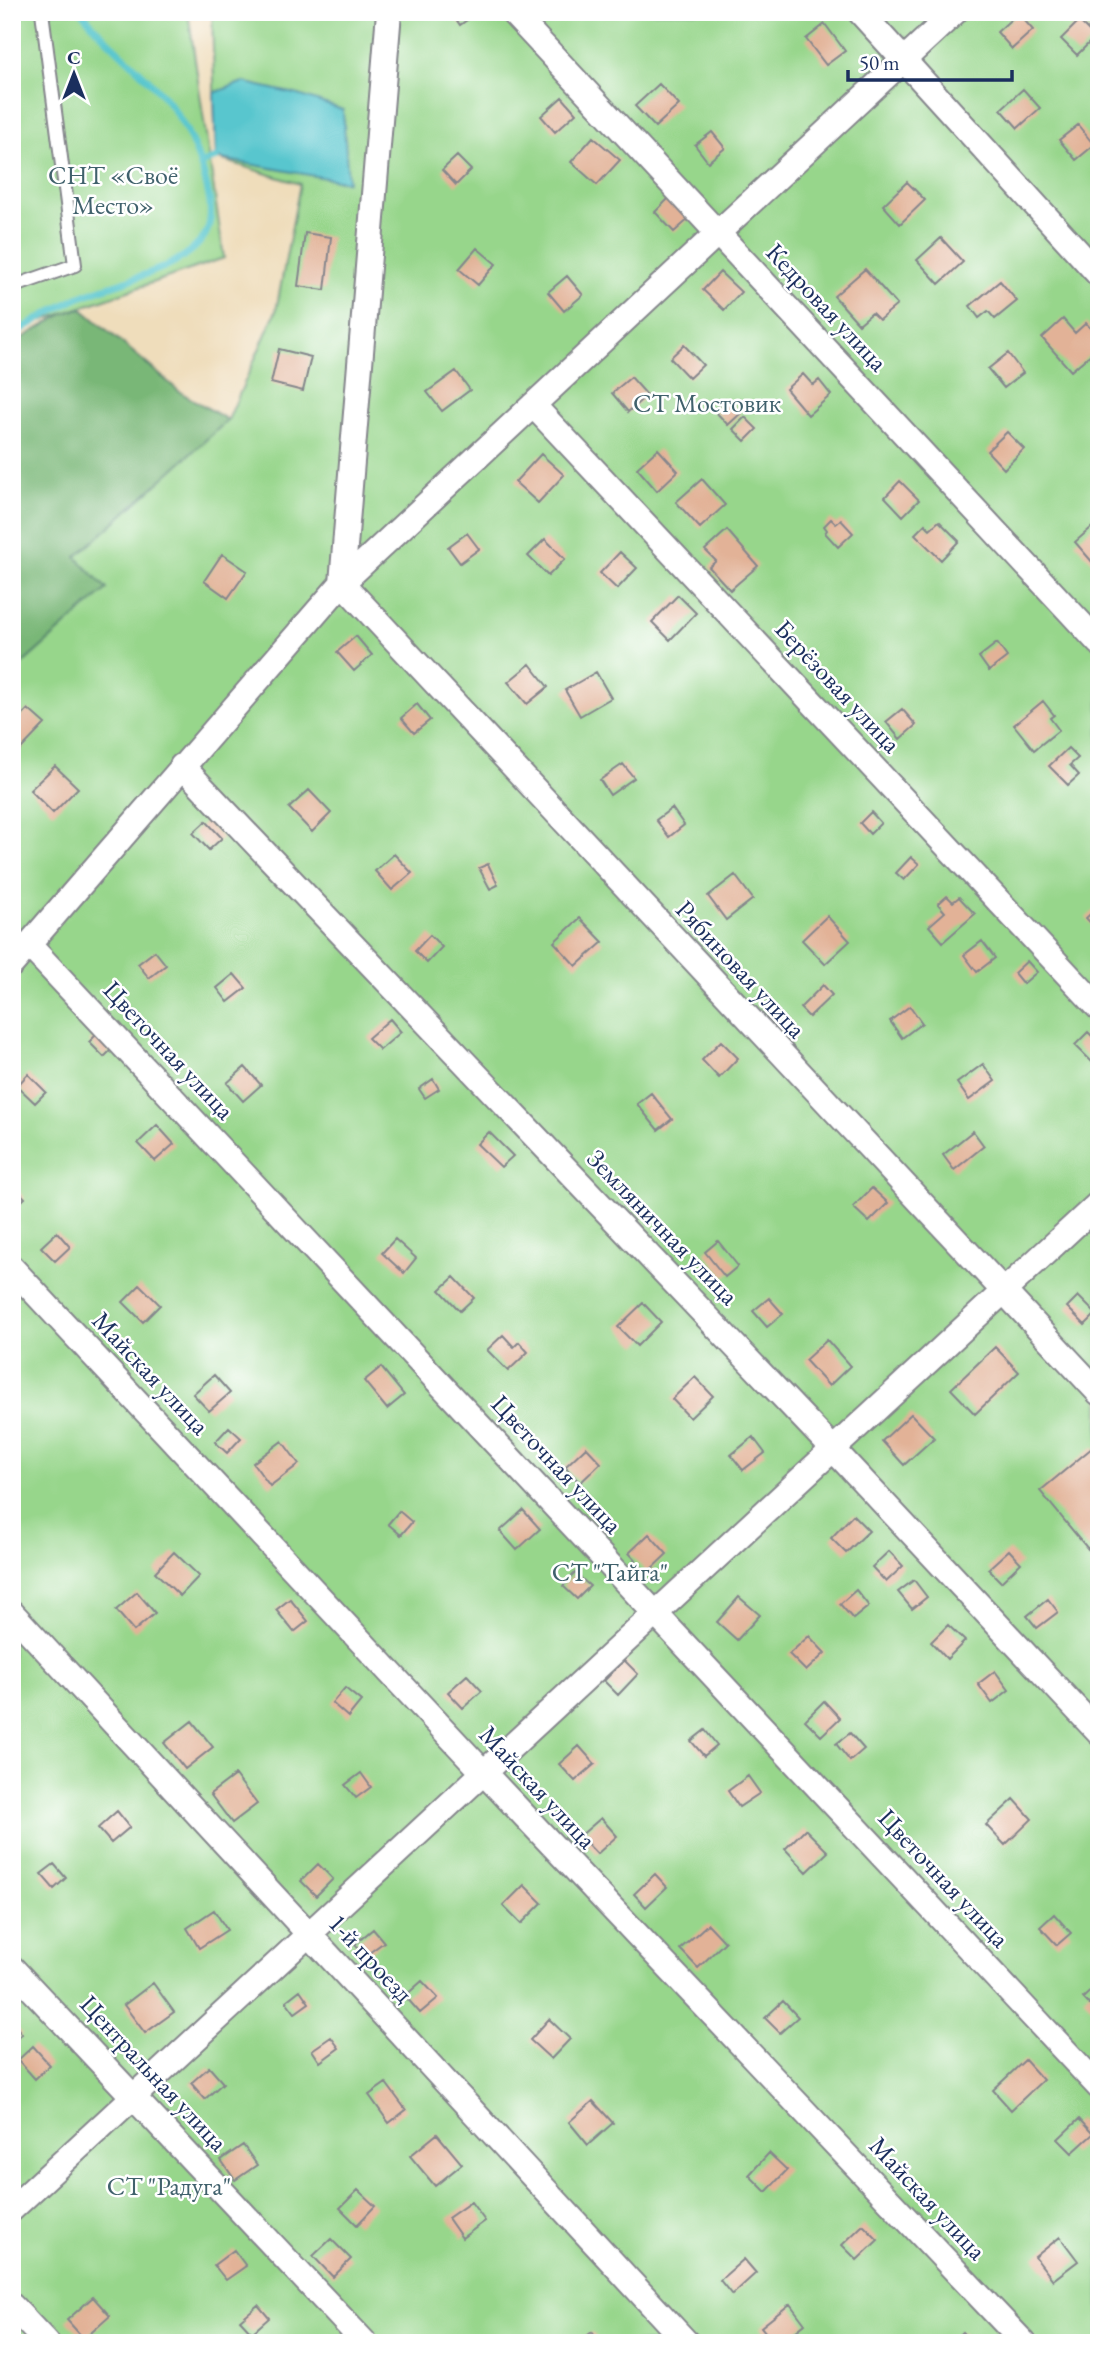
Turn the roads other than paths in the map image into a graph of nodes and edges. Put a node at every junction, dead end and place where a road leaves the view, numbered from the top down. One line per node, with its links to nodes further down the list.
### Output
1 (41, 12): 9 (lane)
2 (389, 12): 11 (street)
3 (512, 12): 7 (street, Кедровая улица)
4 (860, 12): 6 (street)
5 (956, 12): 6 (street)
6 (903, 61): 7 (street); 8 (street)
7 (718, 233): 10 (street); 12 (street, Кедровая улица)
8 (1099, 275)
9 (12, 287)
10 (533, 405): 11 (street); 16 (street, Берёзовая улица)
11 (341, 583): 13 (street); 19 (street, Рябиновая улица)
12 (1099, 643)
13 (182, 766): 14 (street); 21 (street, Земляничная улица)
14 (28, 944): 15 (street); 23 (street, Цветочная улица)
15 (12, 964)
16 (1099, 1008)
17 (1099, 1203): 19 (street)
18 (12, 1268): 25 (street, Майская улица)
19 (1002, 1293): 20 (street, Рябиновая улица); 21 (street)
20 (1099, 1393)
21 (833, 1449): 23 (street); 24 (street, Земляничная улица)
22 (12, 1613): 26 (street, 1-й проезд)
23 (657, 1613): 25 (street); 28 (street, Цветочная улица)
24 (1099, 1733)
25 (484, 1773): 26 (street); 35 (street, Майская улица)
26 (309, 1934): 29 (street); 34 (street, 1-й проезд)
27 (12, 1968): 29 (street, Центральная улица)
28 (1099, 2087)
29 (135, 2095): 30 (street); 33 (street, Центральная улица)
30 (12, 2209)
31 (12, 2306): 32 (street)
32 (47, 2343)
33 (365, 2343)
34 (687, 2343)
35 (1024, 2343)

